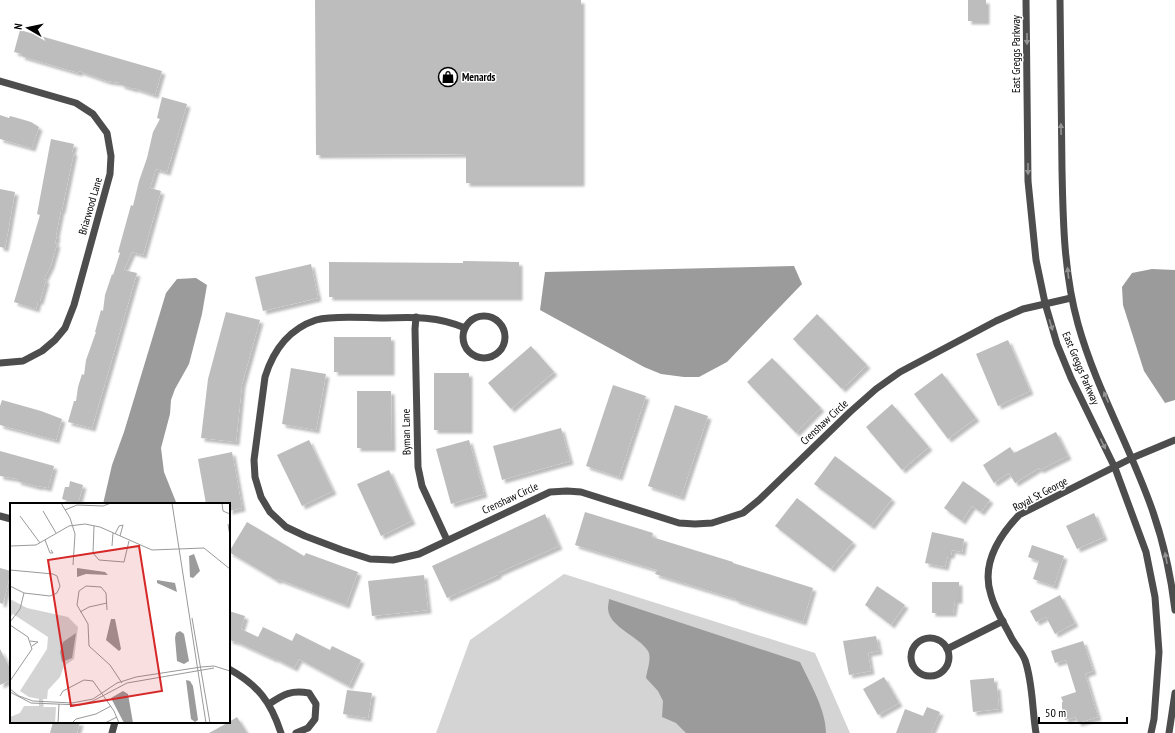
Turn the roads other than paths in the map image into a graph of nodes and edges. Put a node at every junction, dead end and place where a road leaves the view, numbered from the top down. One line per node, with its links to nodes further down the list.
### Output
1 (1026, 0): 5 (street, East Greggs Parkway, one-way to 5)
2 (1060, 0): 4 (street, East Greggs Parkway, one-way to 2)
3 (0, 81): 8 (street, Briarwood Lane)
4 (1071, 298): 5 (street, Crenshaw Circle); 10 (street, East Greggs Parkway, one-way to 4)
5 (1045, 303): 11 (street, East Greggs Parkway, one-way to 11); 14 (street, Crenshaw Circle)
6 (416, 317): 7 (street, Crenshaw Circle); 14 (street, Byman Lane); 14 (street, Crenshaw Circle)
7 (465, 328): 7 (street)
8 (0, 364)
9 (1175, 440): 10 (street, Royal St George)
10 (1132, 458): 11 (street, Royal St George); 15 (street, East Greggs Parkway, one-way to 10)
11 (1115, 468): 16 (street, Royal St George); 26 (street, East Greggs Parkway)
12 (0, 516): 13 (street)
13 (10, 519)
14 (447, 540)
15 (1175, 610)
16 (1002, 621): 17 (street); 25 (street, Royal St George)
17 (947, 649): 17 (street)
18 (230, 670): 20 (street)
19 (1175, 693): 27 (street)
20 (269, 704): 23 (street); 24 (street)
21 (116, 723): 22 (street)
22 (112, 733)
23 (281, 733)
24 (296, 733)
25 (1036, 733)
26 (1151, 733)
27 (1169, 733)

